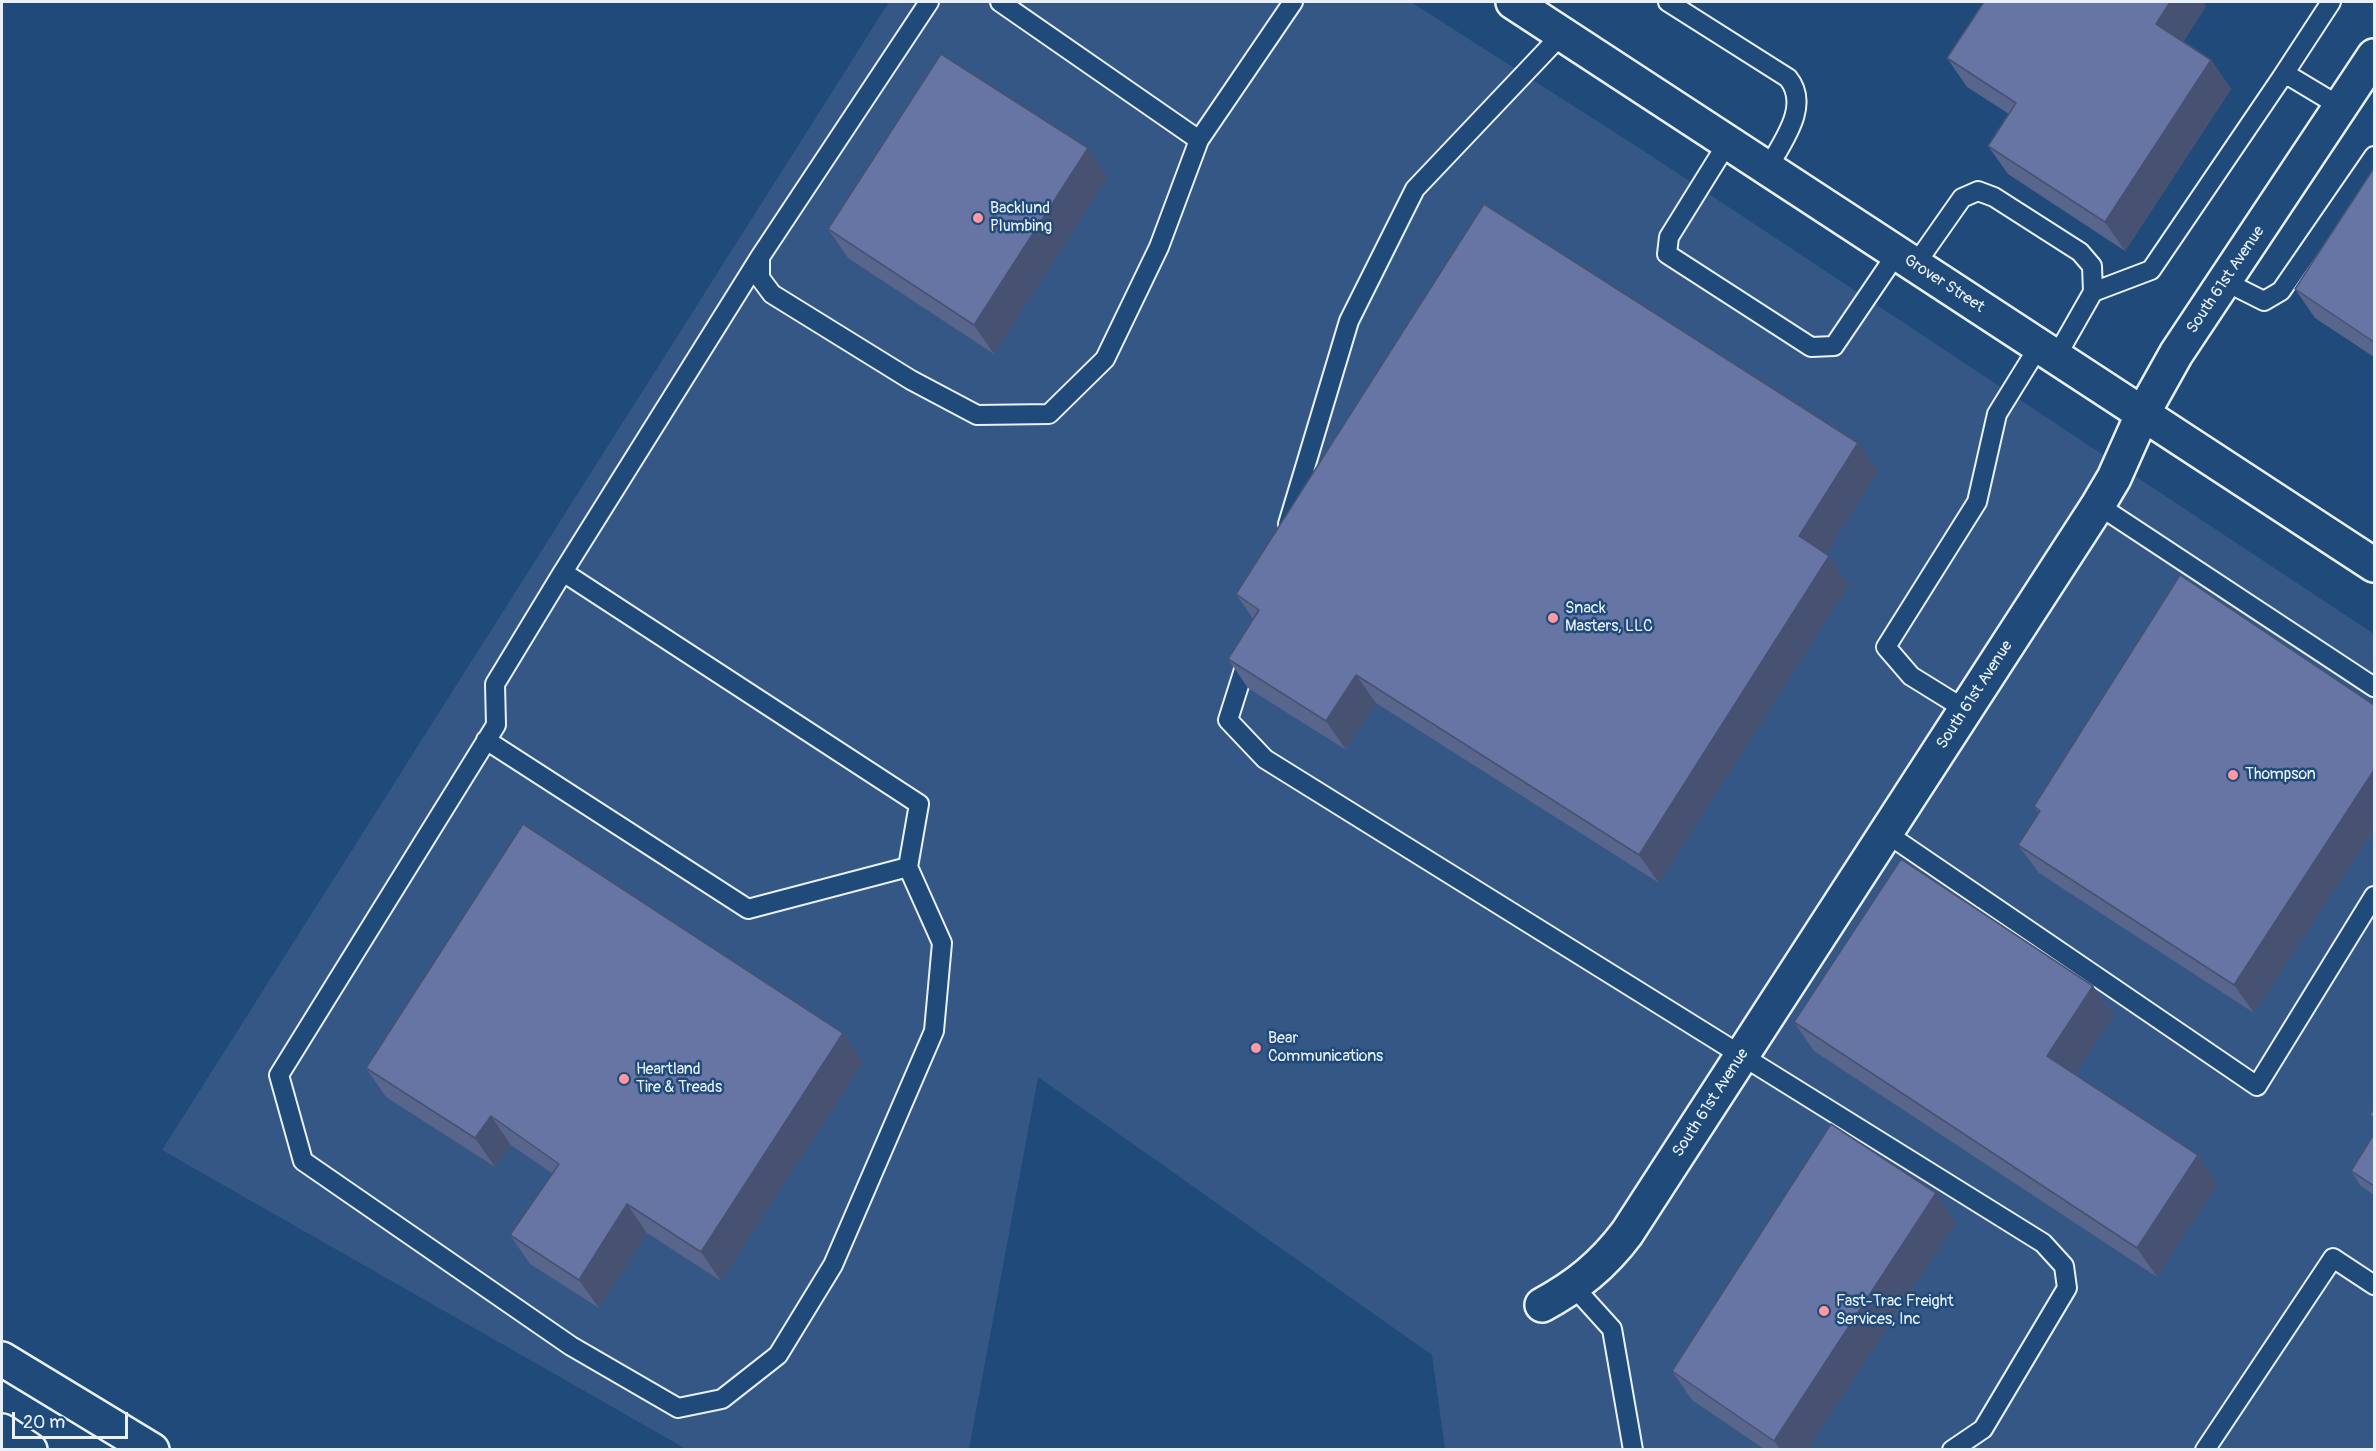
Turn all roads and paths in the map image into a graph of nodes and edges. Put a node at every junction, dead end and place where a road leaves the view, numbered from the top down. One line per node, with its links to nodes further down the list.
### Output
1 (929, 2): 15 (lane)
2 (1000, 2): 11 (lane)
3 (1290, 2): 11 (lane)
4 (1513, 2): 7 (main road, Grover Street)
5 (1668, 2): 14 (lane)
6 (2331, 2): 9 (lane)
7 (1563, 33): 12 (main road, Grover Street); 22 (lane)
8 (2374, 56): 10 (main road, South 61st Avenue)
9 (2282, 77): 10 (lane); 18 (lane)
10 (2341, 107): 17 (main road, South 61st Avenue)
11 (1199, 140): 15 (lane)
12 (1728, 142): 14 (main road, Grover Street); 16 (lane)
13 (2374, 156): 17 (lane)
14 (1768, 168): 16 (main road, Grover Street)
15 (760, 257): 24 (lane)
16 (1906, 259): 18 (lane); 19 (main road, Grover Street)
17 (2224, 281): 20 (main road, South 61st Avenue)
18 (2093, 292): 19 (lane)
19 (2047, 351): 20 (main road, Grover Street); 27 (lane)
20 (2143, 413): 21 (main road, South 61st Avenue); 23 (main road, Grover Street)
21 (2098, 505): 26 (lane); 27 (main road, South 61st Avenue)
22 (1284, 538)
23 (2374, 565)
24 (563, 572): 28 (lane); 30 (lane)
25 (1252, 640): 32 (lane)
26 (2374, 687)
27 (1966, 710): 29 (main road, South 61st Avenue)
28 (486, 740): 30 (lane); 30 (lane)
29 (1886, 833): 31 (lane); 32 (main road, South 61st Avenue)
30 (908, 867)
31 (2374, 896)
32 (1742, 1055): 34 (main road, South 61st Avenue); 41 (lane)
33 (2374, 1285): 42 (lane)
34 (1575, 1287): 35 (main road, South 61st Avenue); 40 (lane)
35 (1542, 1305)
36 (2, 1359): 39 (main road)
37 (2, 1431): 38 (main road)
38 (30, 1449)
39 (152, 1449)
40 (1633, 1449)
41 (1953, 1449)
42 (2205, 1449)

